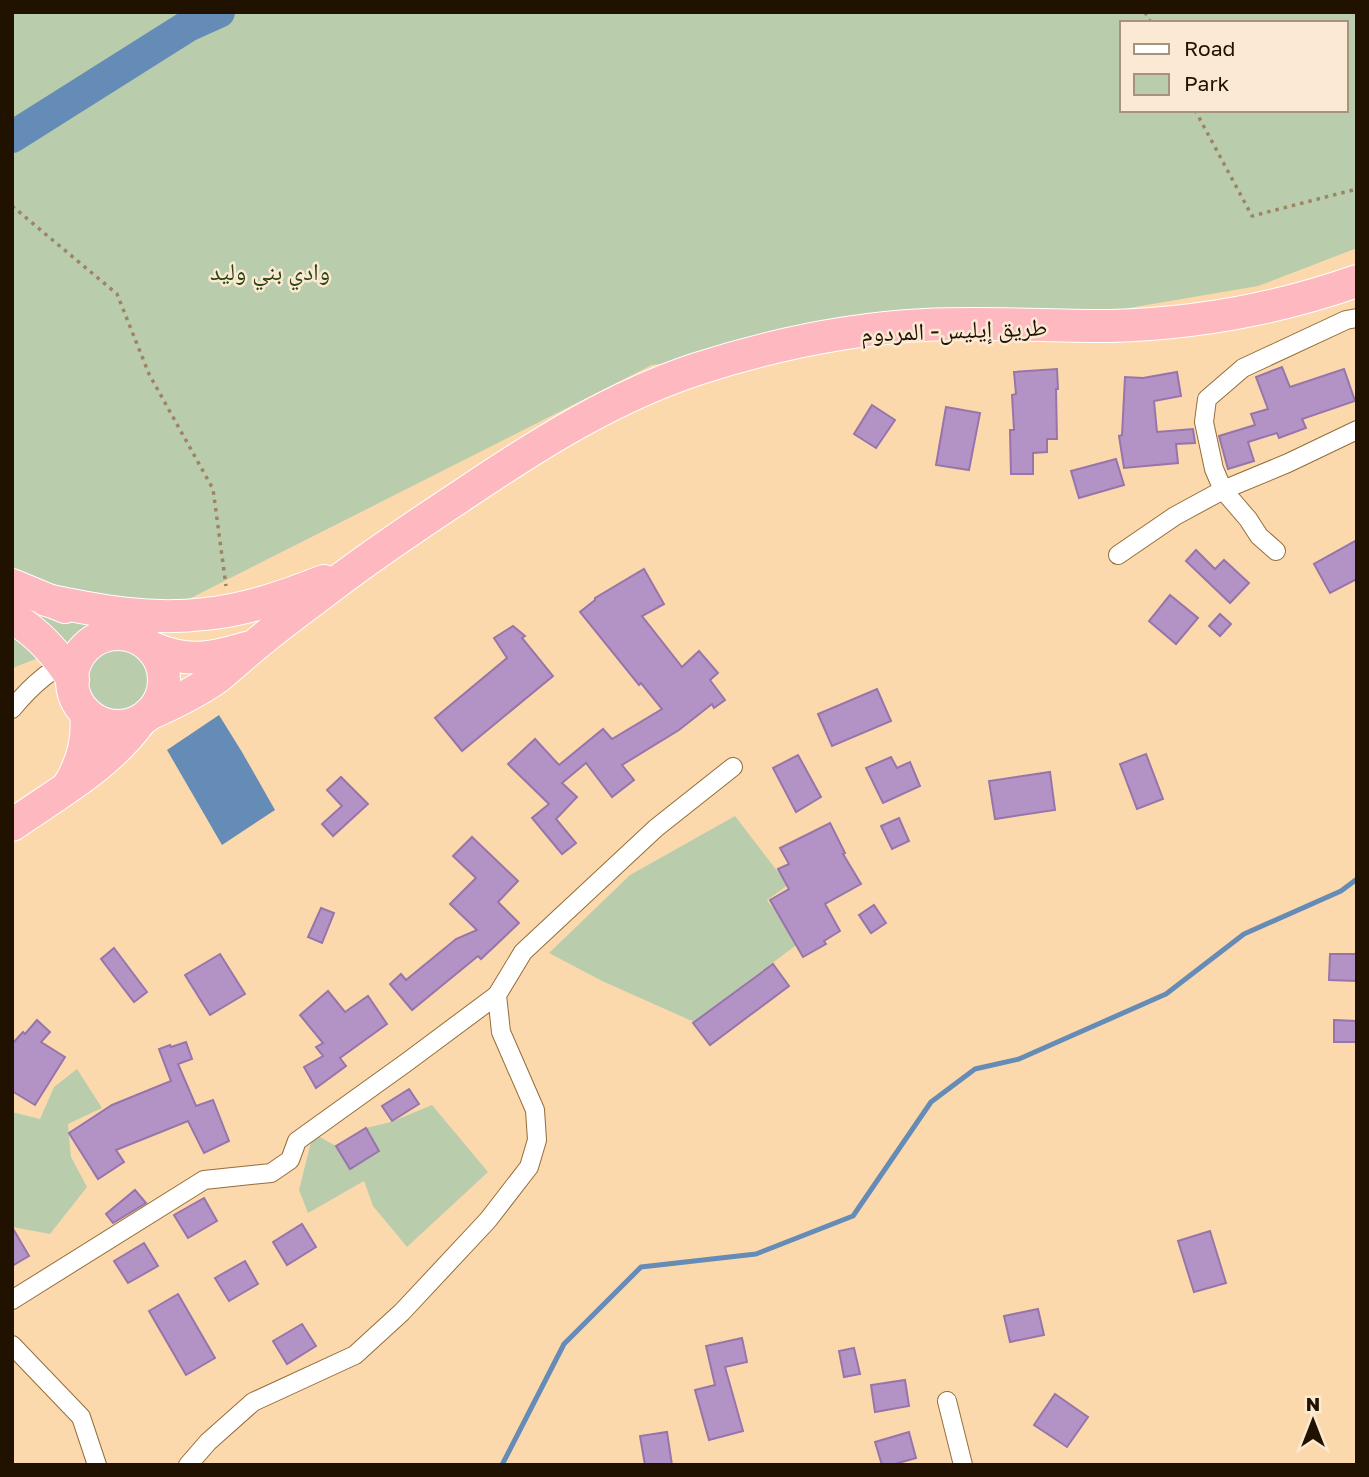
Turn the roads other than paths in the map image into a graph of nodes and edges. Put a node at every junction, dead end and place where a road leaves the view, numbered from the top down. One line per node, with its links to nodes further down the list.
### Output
1 (1357, 281): 7 (highway, طريق إيليس- المردوم)
2 (1357, 318): 4 (street)
3 (1357, 430): 4 (street)
4 (1223, 490): 5 (street); 6 (street)
5 (1276, 551)
6 (1118, 555)
7 (354, 569): 9 (highway); 12 (highway)
8 (12, 585): 9 (highway)
9 (46, 600): 11 (highway)
10 (12, 617): 13 (highway)
11 (139, 641): 12 (highway); 13 (highway); 16 (highway)
12 (254, 646): 16 (highway)
13 (71, 667): 14 (street); 15 (highway)
14 (12, 709)
15 (86, 713): 16 (highway); 18 (highway)
16 (145, 717): 18 (highway)
17 (733, 766): 20 (street)
18 (69, 785): 19 (highway)
19 (12, 825)
20 (497, 995): 21 (street); 25 (street)
21 (12, 1300)
22 (12, 1345): 24 (street)
23 (947, 1401): 26 (street)
24 (93, 1464)
25 (188, 1465)
26 (963, 1465)

